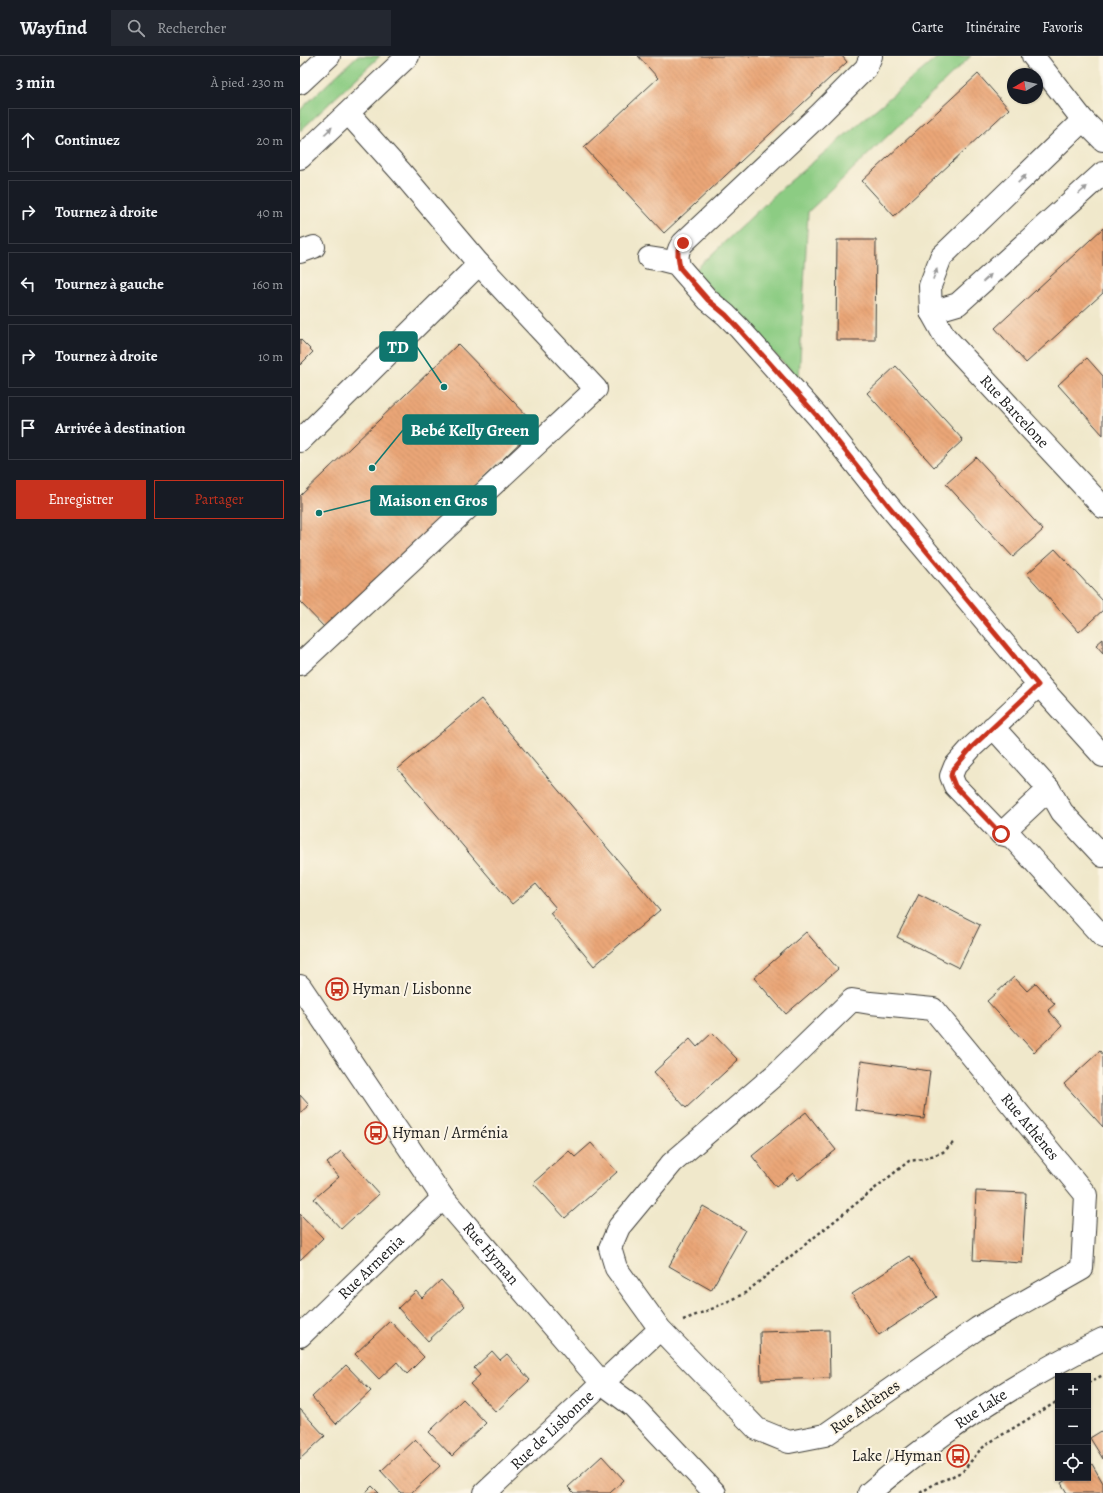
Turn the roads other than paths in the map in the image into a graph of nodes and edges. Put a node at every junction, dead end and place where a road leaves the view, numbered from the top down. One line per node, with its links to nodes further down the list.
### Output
1 (329, 56): 5 (street)
2 (408, 56): 6 (street)
3 (871, 56): 13 (street)
4 (1034, 56): 7 (street)
5 (300, 83)
6 (348, 113): 9 (street, one-way to 6); 12 (street)
7 (1083, 120): 8 (street); 14 (street, Rue Barcelone, one-way to 7)
8 (1103, 140)
9 (300, 158)
10 (1103, 173): 14 (street, one-way to 10)
11 (648, 258): 13 (street)
12 (479, 264): 15 (street); 17 (street)
13 (678, 264): 18 (street)
14 (932, 312): 16 (street, Rue Barcelone)
15 (300, 441)
16 (1103, 507)
17 (300, 664)
18 (1038, 685): 19 (street); 20 (street)
19 (993, 727): 21 (street); 22 (street)
20 (1103, 756)
21 (1049, 789): 22 (street); 23 (street)
22 (1001, 834): 24 (street)
23 (1103, 856)
24 (1103, 937)
25 (301, 990): 26 (street, Rue Hyman)
26 (443, 1198): 28 (street, Rue Armenia); 30 (street, Rue Hyman)
27 (660, 1329): 27 (street, Rue Athènes); 30 (street)
28 (300, 1336)
29 (1103, 1339): 33 (street, Rue Lake)
30 (602, 1383): 31 (street, Rue de Lisbonne); 32 (street, Rue Hyman)
31 (486, 1493)
32 (715, 1493)
33 (869, 1493)

